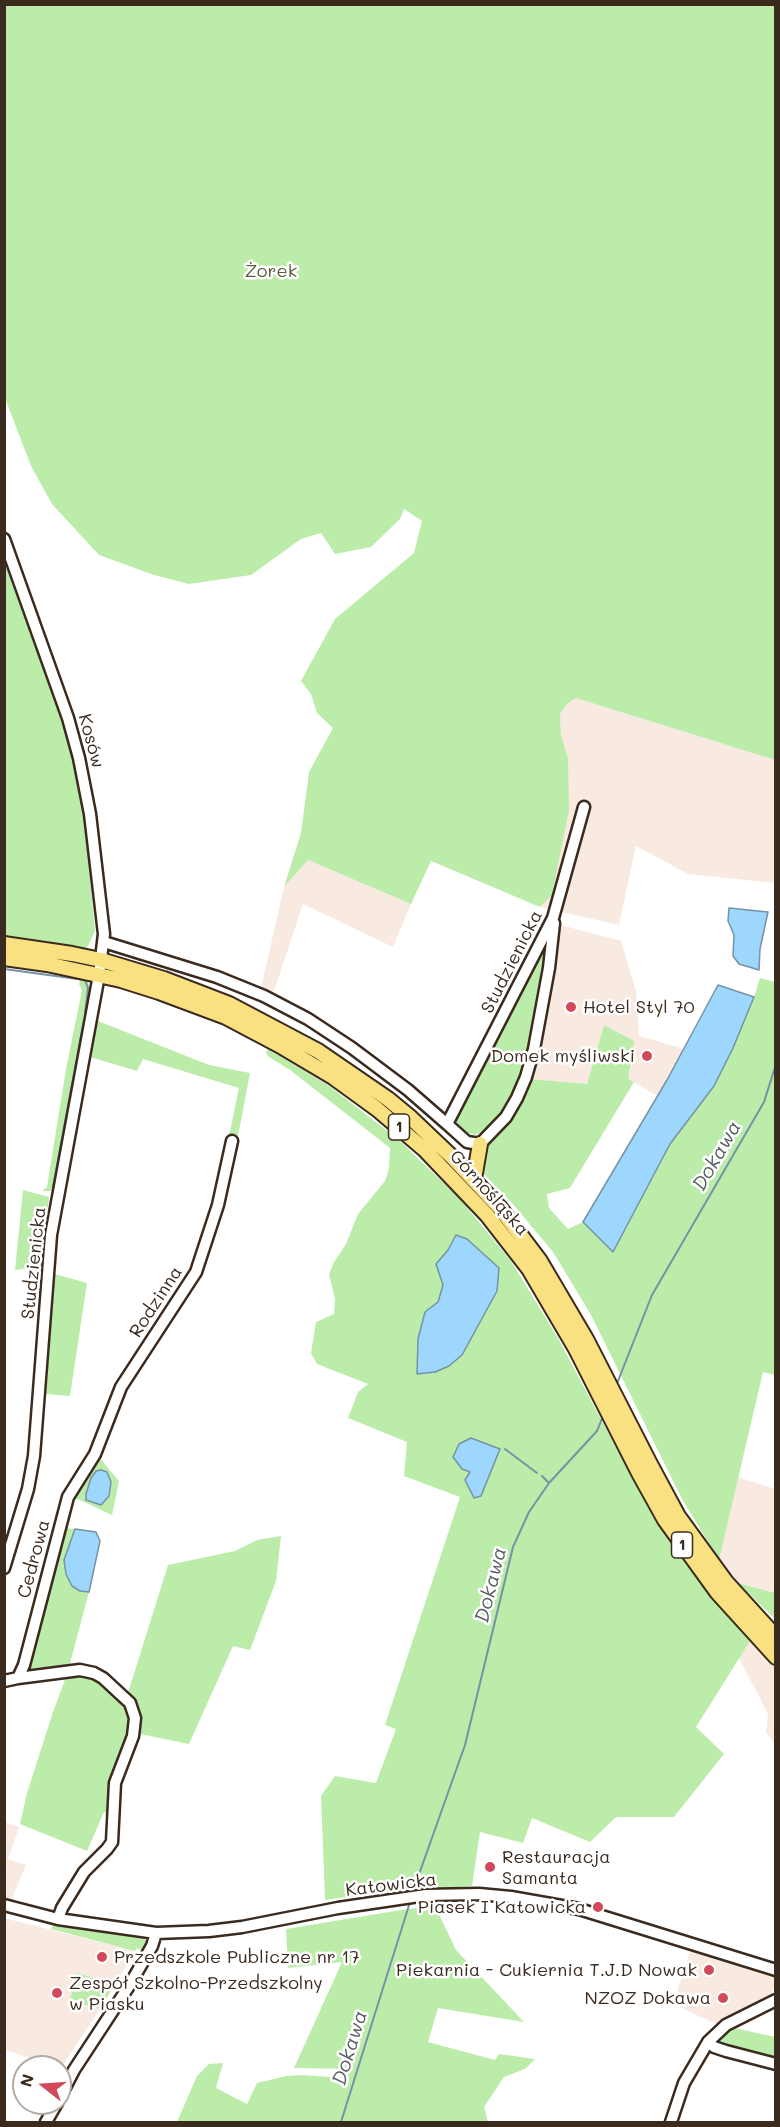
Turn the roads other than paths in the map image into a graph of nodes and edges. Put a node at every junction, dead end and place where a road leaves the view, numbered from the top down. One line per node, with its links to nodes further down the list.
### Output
1 (4, 539): 4 (street, Kosów)
2 (584, 807): 3 (street, Studzienicka)
3 (553, 918): 9 (street, Studzienicka); 11 (street)
4 (104, 942): 7 (street, Kosów); 9 (street)
5 (4, 944): 7 (main road, Górnośląska / 1)
6 (4, 958): 8 (main road, Górnośląska / 1)
7 (101, 960): 8 (street, Studzienicka); 12 (main road, Górnośląska / 1)
8 (99, 975): 14 (street, Studzienicka); 16 (main road, Górnośląska / 1)
9 (447, 1124): 11 (street)
10 (232, 1141): 13 (street, Rodzinna)
11 (480, 1144): 12 (main road)
12 (474, 1179): 15 (main road, Górnośląska / 1)
13 (84, 1472): 17 (street, Cedrowa)
14 (4, 1568)
15 (776, 1637)
16 (776, 1657)
17 (18, 1678): 18 (street); 20 (street)
18 (4, 1681)
19 (4, 1905): 20 (street, Katowicka)
20 (58, 1919): 21 (street, Katowicka)
21 (156, 1933): 22 (street, Katowicka); 26 (street)
22 (776, 1970)
23 (776, 2000): 24 (street)
24 (708, 2042): 25 (street); 27 (street)
25 (776, 2064)
26 (72, 2074)
27 (671, 2122)

